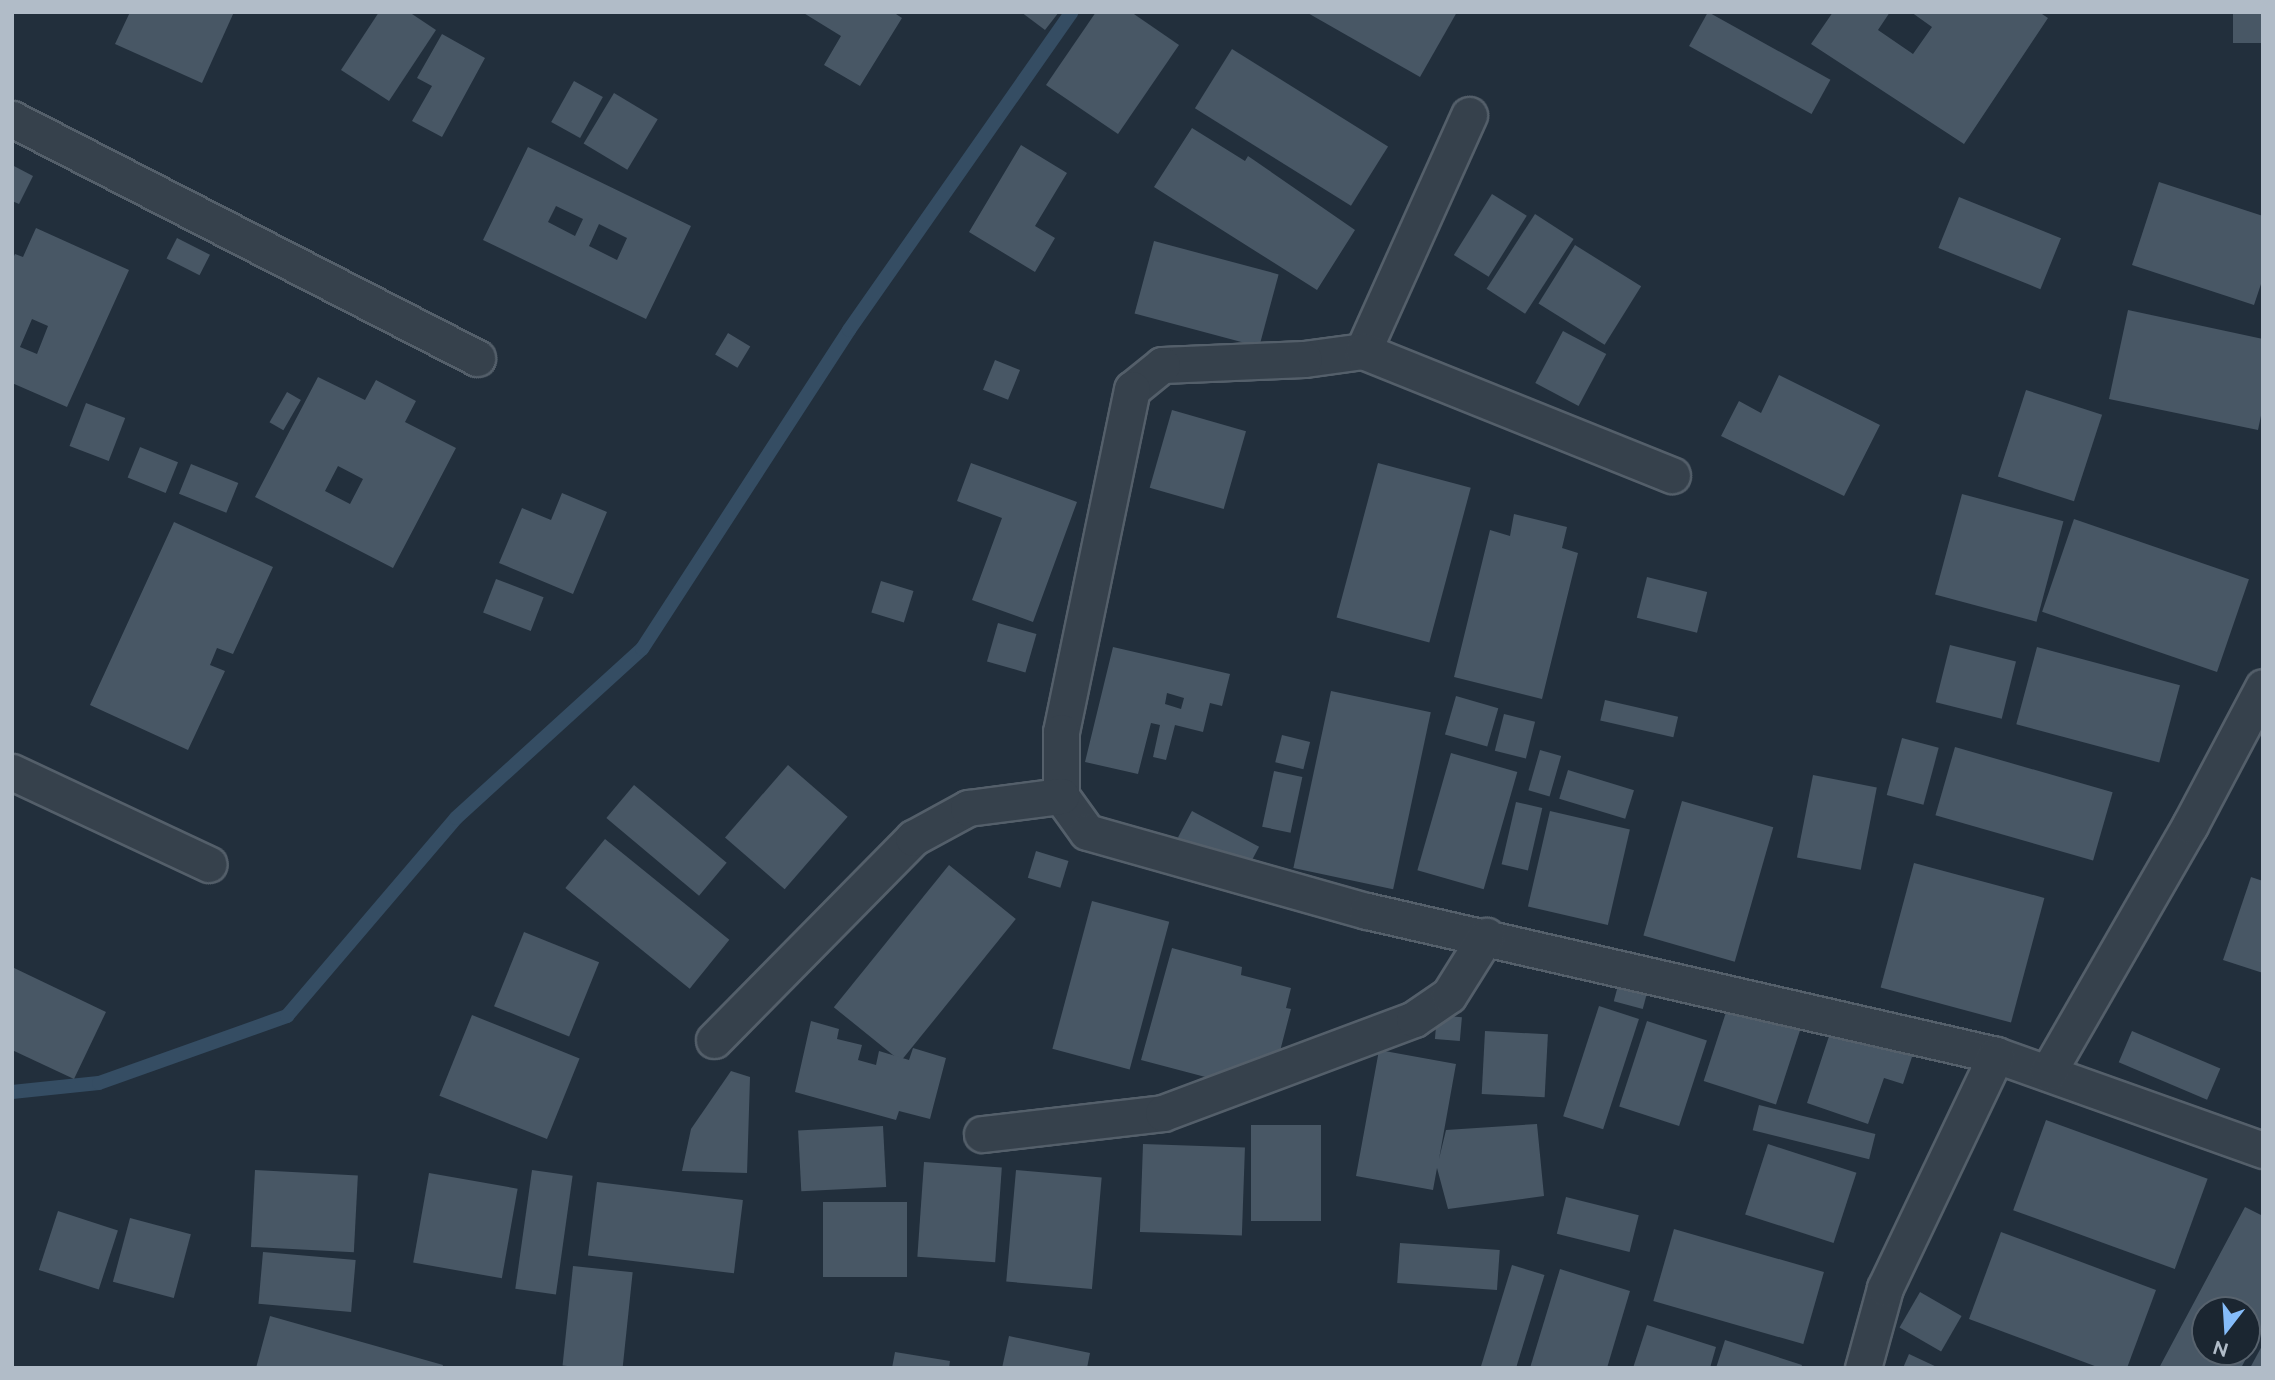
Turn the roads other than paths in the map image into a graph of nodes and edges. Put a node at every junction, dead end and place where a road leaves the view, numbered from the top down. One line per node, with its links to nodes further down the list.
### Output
1 (1469, 115): 3 (street)
2 (12, 119): 4 (street)
3 (1363, 351): 5 (street); 8 (street)
4 (477, 358)
5 (1672, 475)
6 (2263, 687): 13 (street)
7 (12, 772): 9 (street)
8 (1061, 796): 10 (street); 11 (street)
9 (208, 864)
10 (1486, 936): 12 (street); 14 (street)
11 (714, 1040)
12 (1996, 1055): 13 (street); 16 (street)
13 (2048, 1072): 15 (street)
14 (982, 1134)
15 (2263, 1150)
16 (1863, 1368)

